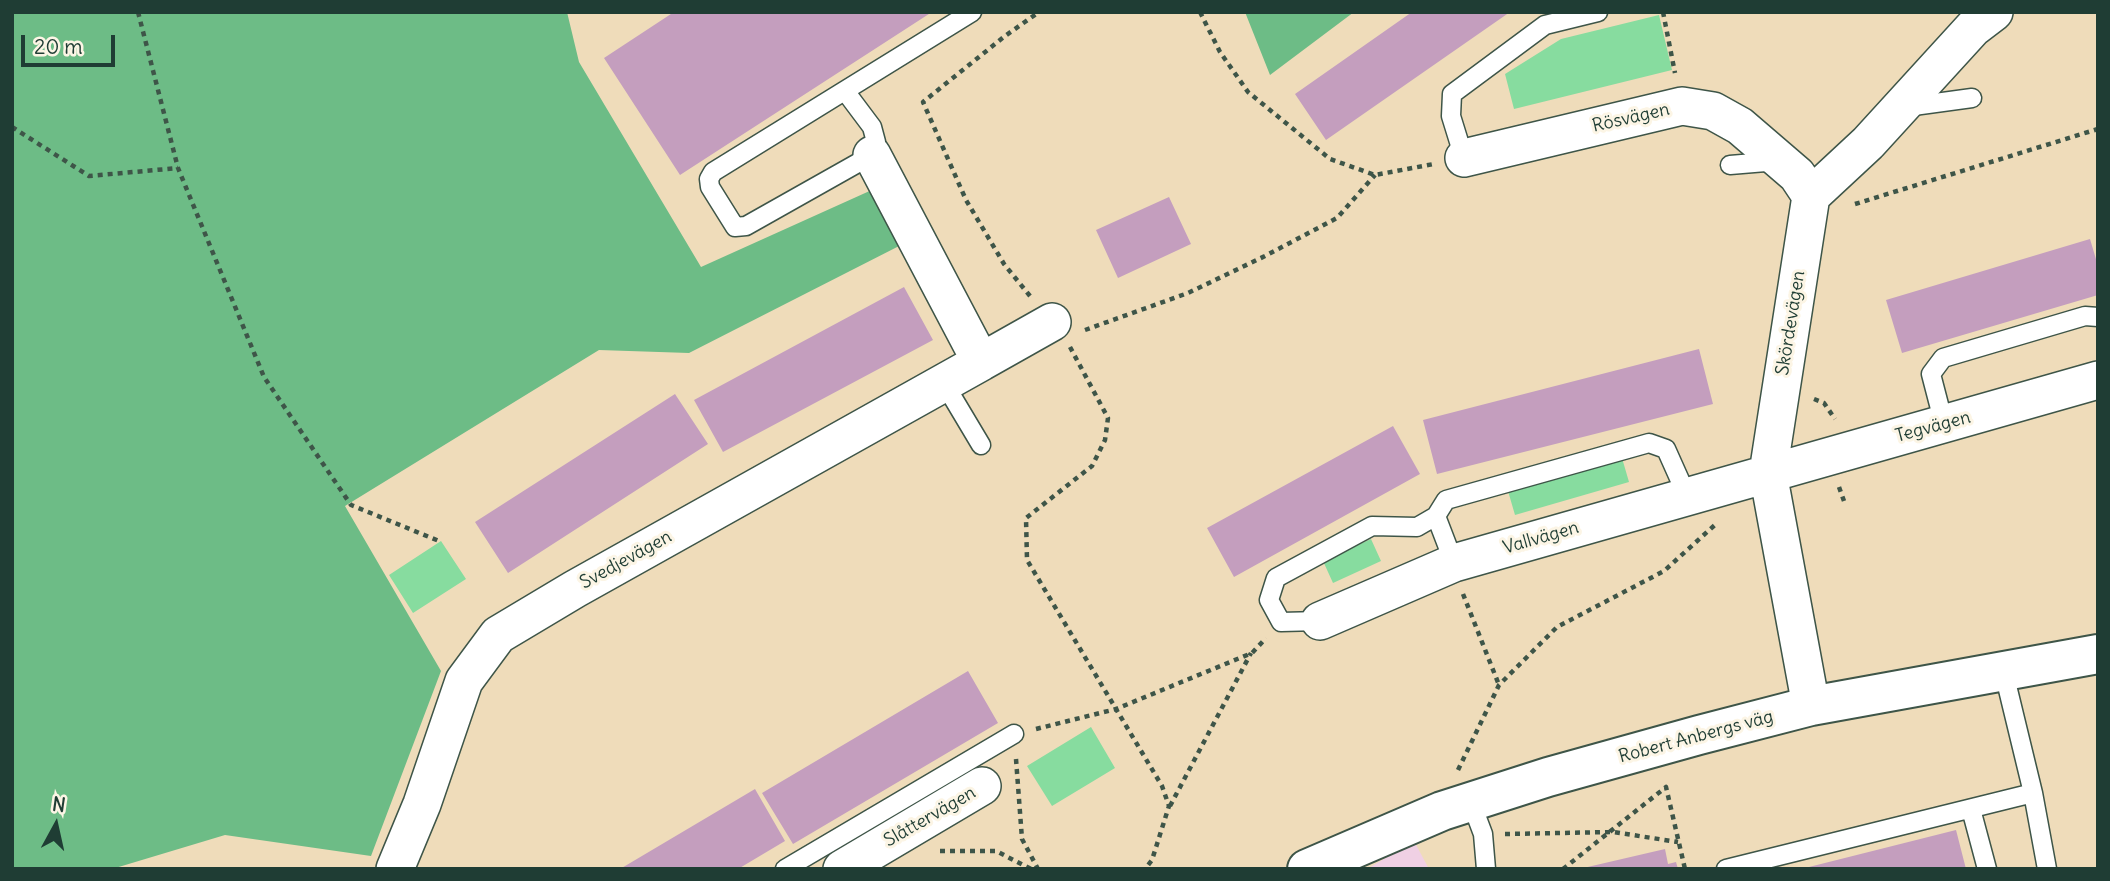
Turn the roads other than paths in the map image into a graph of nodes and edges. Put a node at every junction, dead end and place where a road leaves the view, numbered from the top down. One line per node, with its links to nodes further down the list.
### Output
1 (972, 12): 4 (lane)
2 (1598, 12): 8 (lane)
3 (1994, 12): 6 (street)
4 (845, 91): 7 (lane); 7 (lane)
5 (1972, 98): 6 (lane)
6 (1900, 108): 11 (street)
7 (872, 155): 14 (street)
8 (1464, 158): 9 (street, Rösvägen)
9 (1782, 161): 10 (lane); 11 (street, Rösvägen)
10 (1730, 165)
11 (1809, 207): 19 (street, Skördevägen)
12 (2098, 317): 17 (lane)
13 (1059, 330): 14 (street, Svedjevägen)
14 (981, 362): 16 (street, Svedjevägen)
15 (2098, 380): 17 (street, Tegvägen)
16 (944, 383): 18 (lane); 32 (street, Svedjevägen)
17 (1944, 424): 19 (street, Tegvägen)
18 (981, 445)
19 (1753, 477): 20 (street, Vallvägen); 26 (street, Skördevägen)
20 (1687, 496): 21 (lane); 22 (street, Vallvägen)
21 (1436, 516): 22 (lane); 23 (lane)
22 (1454, 563): 23 (street, Vallvägen)
23 (1320, 621)
24 (2098, 654): 25 (street, Robert Anbergs väg)
25 (2003, 669): 26 (street, Robert Anbergs väg); 29 (lane)
26 (1811, 706): 31 (street, Robert Anbergs väg)
27 (1014, 734): 28 (lane)
28 (975, 774): 33 (lane); 34 (street, Slåttervägen)
29 (2033, 793): 30 (lane); 39 (lane)
30 (1971, 808): 37 (lane); 38 (lane)
31 (1477, 818): 35 (street, Robert Anbergs väg); 36 (lane)
32 (395, 869)
33 (785, 869)
34 (842, 869)
35 (1307, 869)
36 (1486, 869)
37 (1726, 869)
38 (1987, 869)
39 (2047, 869)

